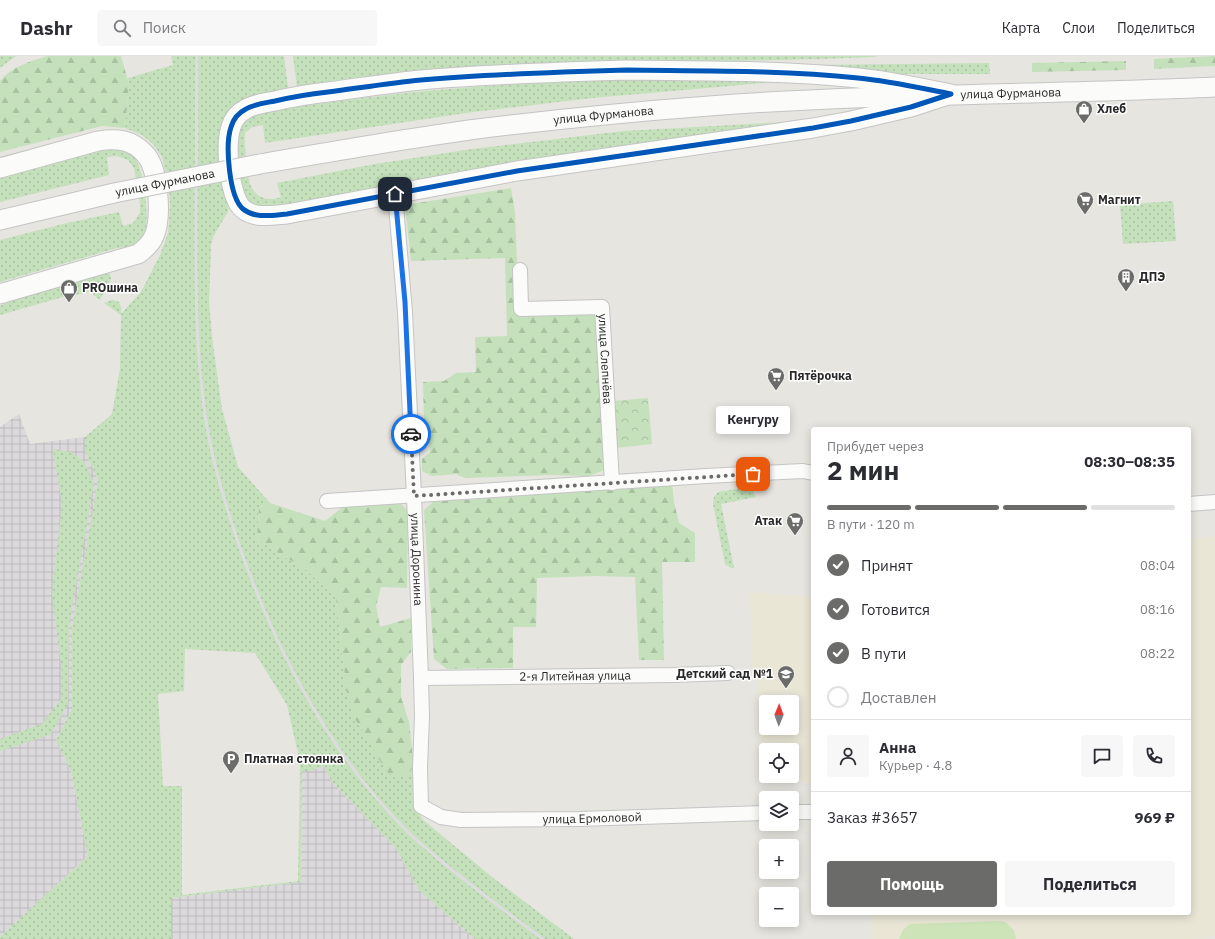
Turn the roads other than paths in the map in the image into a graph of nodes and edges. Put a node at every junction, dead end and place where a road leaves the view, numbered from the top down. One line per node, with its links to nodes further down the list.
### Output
1 (819, 75): 3 (street); 4 (street); 7 (street)
2 (1215, 87): 3 (street, улица Фурманова)
3 (951, 94): 4 (street, улица Фурманова); 5 (street)
4 (817, 100): 5 (street); 8 (street, улица Фурманова, bridge)
5 (817, 128): 7 (street)
6 (0, 168): 10 (street)
7 (395, 194): 13 (street, улица Доронина)
8 (0, 220)
9 (520, 270): 12 (street, улица Слепнёва)
10 (0, 294)
11 (811, 473): 12 (street)
12 (612, 483): 13 (street)
13 (414, 496): 14 (street); 18 (street, улица Доронина)
14 (327, 501)
15 (1215, 502): 16 (street)
16 (1191, 504)
17 (728, 673): 18 (street, 2-я Литейная улица)
18 (421, 678): 19 (street, улица Доронина)
19 (421, 806): 22 (street, улица Ермоловой)
20 (799, 812): 21 (street)
21 (811, 812)
22 (759, 813)

